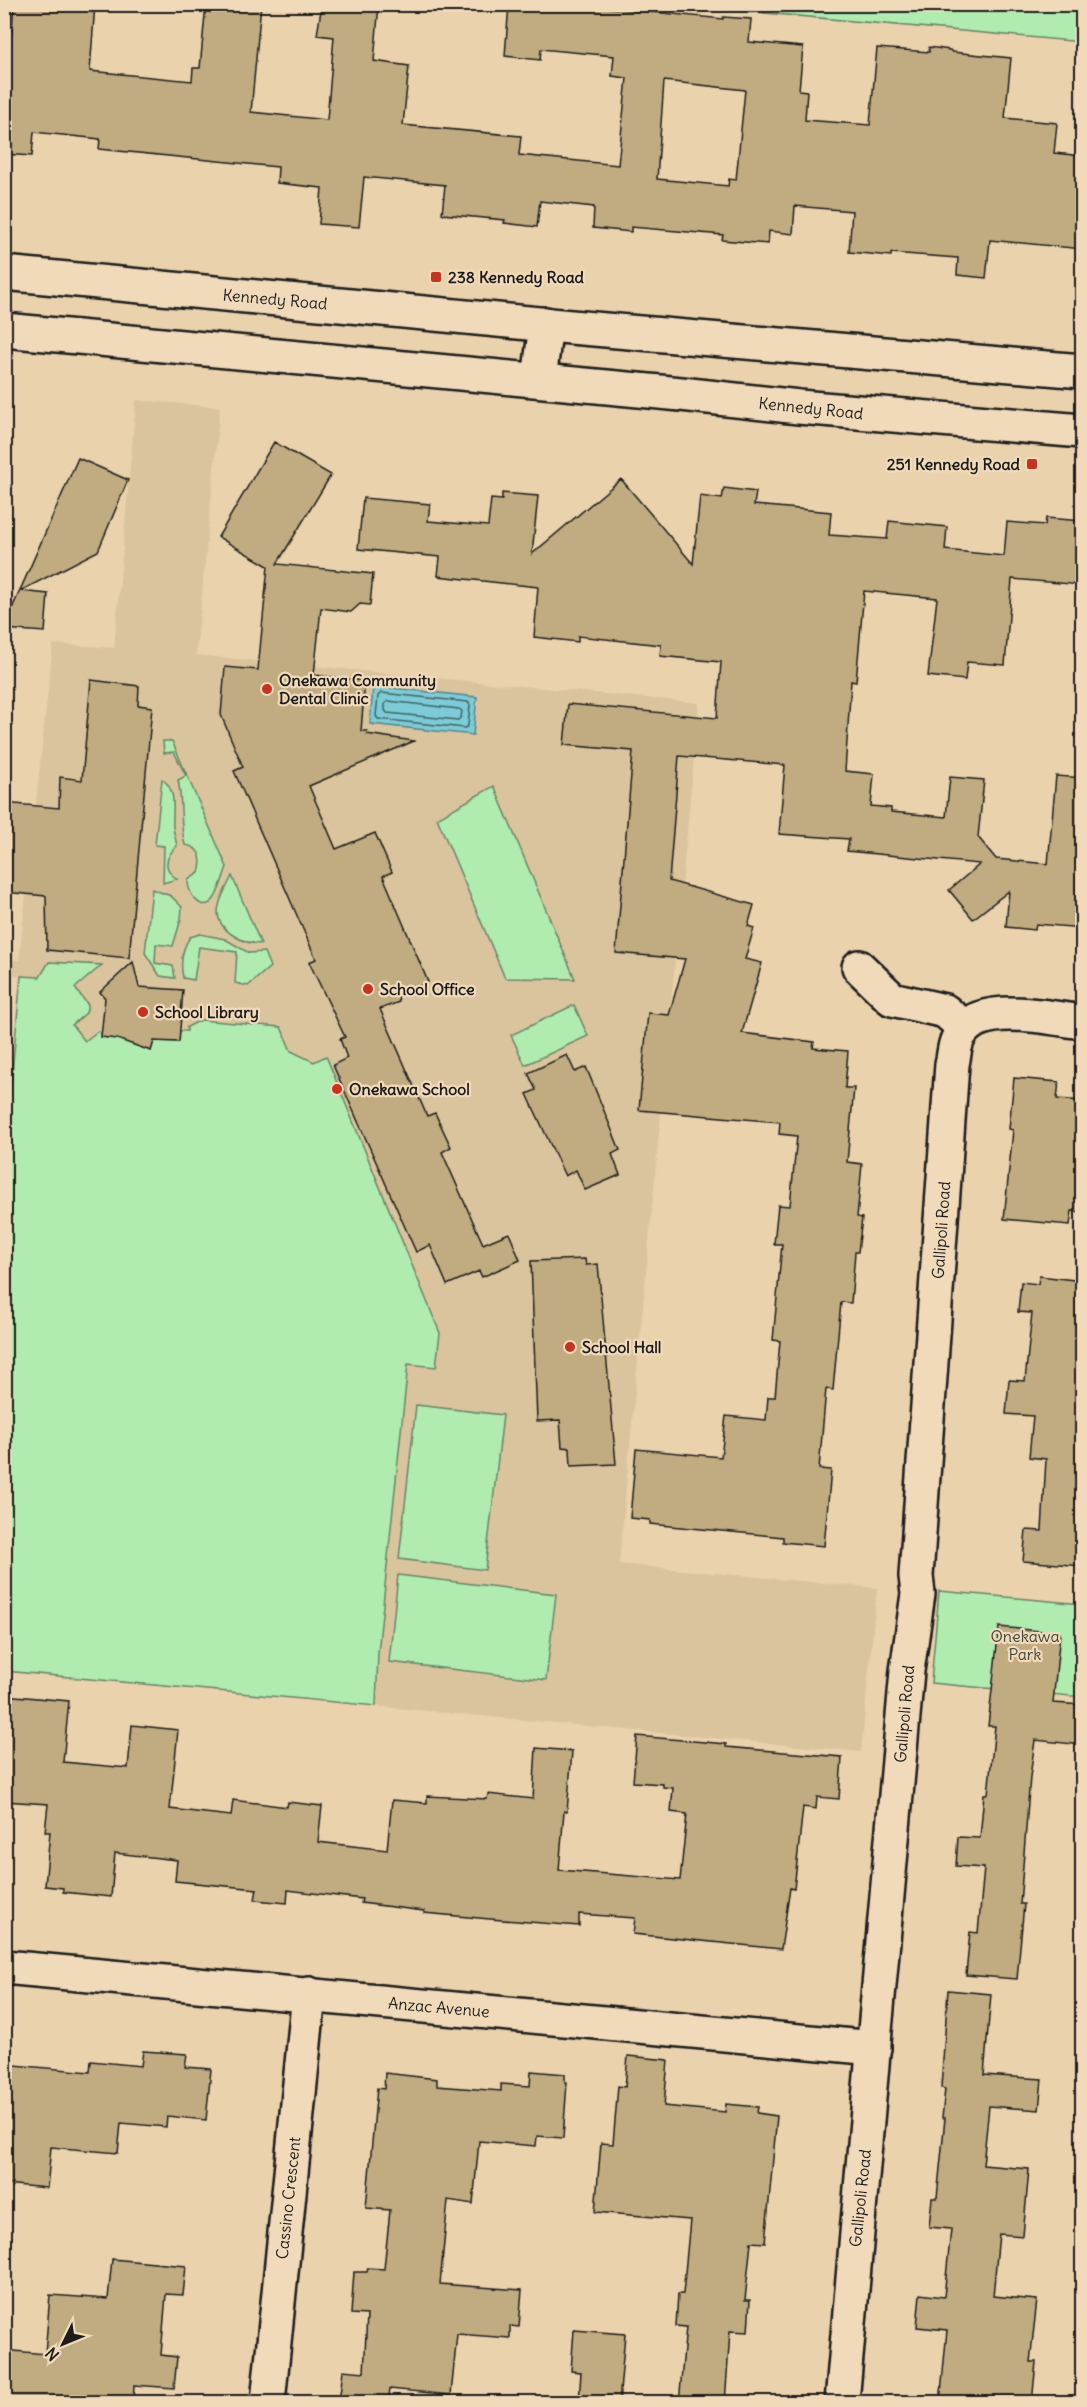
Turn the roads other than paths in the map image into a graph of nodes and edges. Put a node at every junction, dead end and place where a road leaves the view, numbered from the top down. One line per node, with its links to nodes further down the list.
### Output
1 (4, 273): 2 (street, Kennedy Road)
2 (546, 324): 4 (street, Kennedy Road); 5 (street)
3 (4, 330): 5 (street, Kennedy Road)
4 (1083, 371)
5 (539, 380): 6 (street, Kennedy Road)
6 (1083, 431)
7 (859, 967): 9 (street)
8 (1083, 1022): 9 (street)
9 (965, 1028): 12 (street, Gallipoli Road)
10 (4, 1967): 11 (street, Anzac Avenue)
11 (309, 1994): 12 (street, Anzac Avenue); 13 (street, Cassino Crescent)
12 (874, 2048): 14 (street, Gallipoli Road)
13 (268, 2403)
14 (842, 2403)

